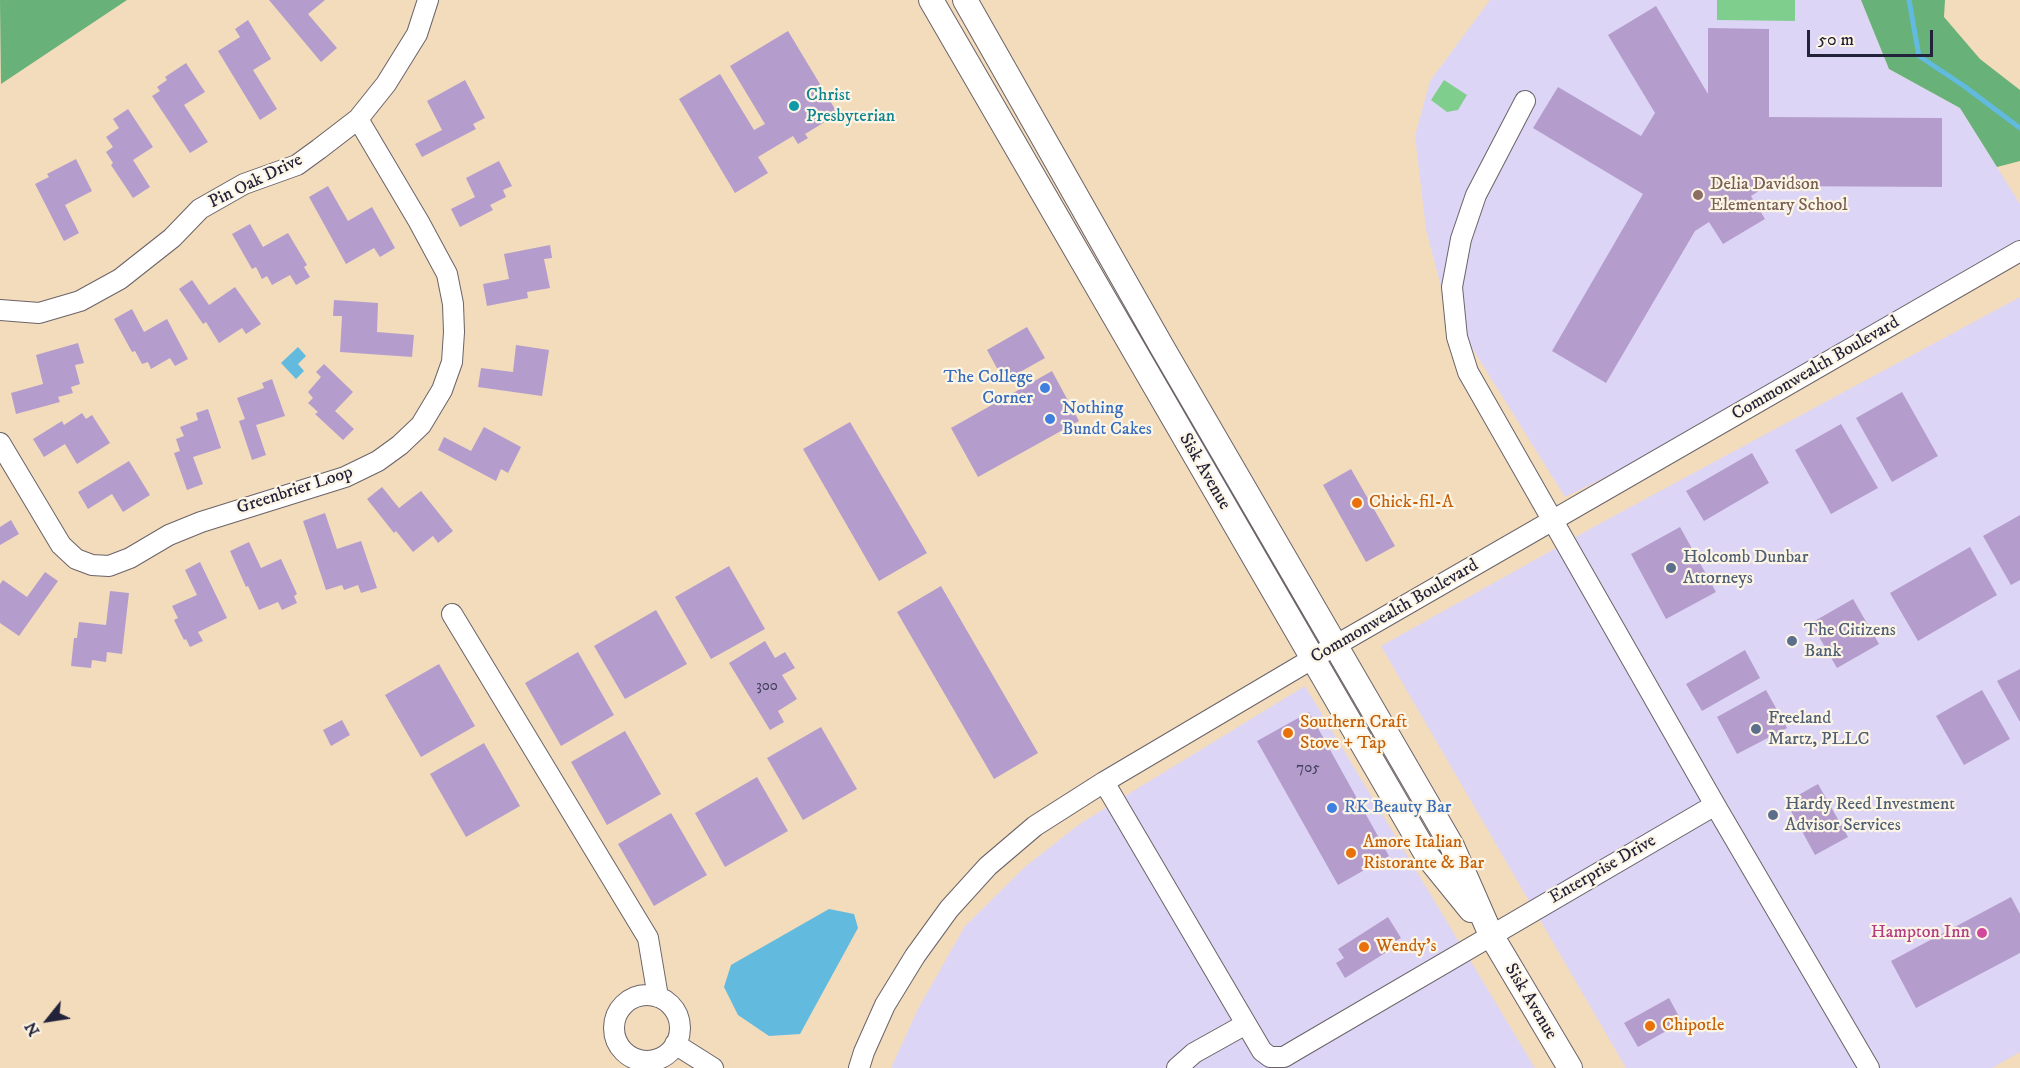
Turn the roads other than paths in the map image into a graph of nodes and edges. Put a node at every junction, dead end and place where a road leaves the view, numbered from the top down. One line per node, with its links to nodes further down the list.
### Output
1 (428, 0): 5 (street, Pin Oak Drive)
2 (931, 0): 12 (street, Sisk Avenue)
3 (965, 0): 11 (street, Sisk Avenue)
4 (1525, 101): 9 (street)
5 (358, 119): 7 (street, Pin Oak Drive); 8 (street, Greenbrier Loop)
6 (2020, 251): 9 (street, Commonwealth Boulevard)
7 (0, 309)
8 (0, 443)
9 (1553, 522): 11 (street, Commonwealth Boulevard); 14 (street)
10 (452, 614): 16 (street)
11 (1337, 645): 12 (street, Commonwealth Boulevard); 15 (street, Sisk Avenue)
12 (1312, 660): 13 (street, Commonwealth Boulevard); 15 (street, Sisk Avenue)
13 (1104, 782): 17 (street, Enterprise Drive); 20 (street, Commonwealth Boulevard)
14 (1715, 805): 15 (street, Enterprise Drive); 23 (street)
15 (1491, 935): 17 (street, Enterprise Drive); 22 (street, Sisk Avenue)
16 (658, 997): 18 (street); 18 (street)
17 (1246, 1024): 21 (street)
18 (675, 1044): 19 (street)
19 (713, 1068)
20 (859, 1068)
21 (1177, 1068)
22 (1570, 1068)
23 (1869, 1068)

